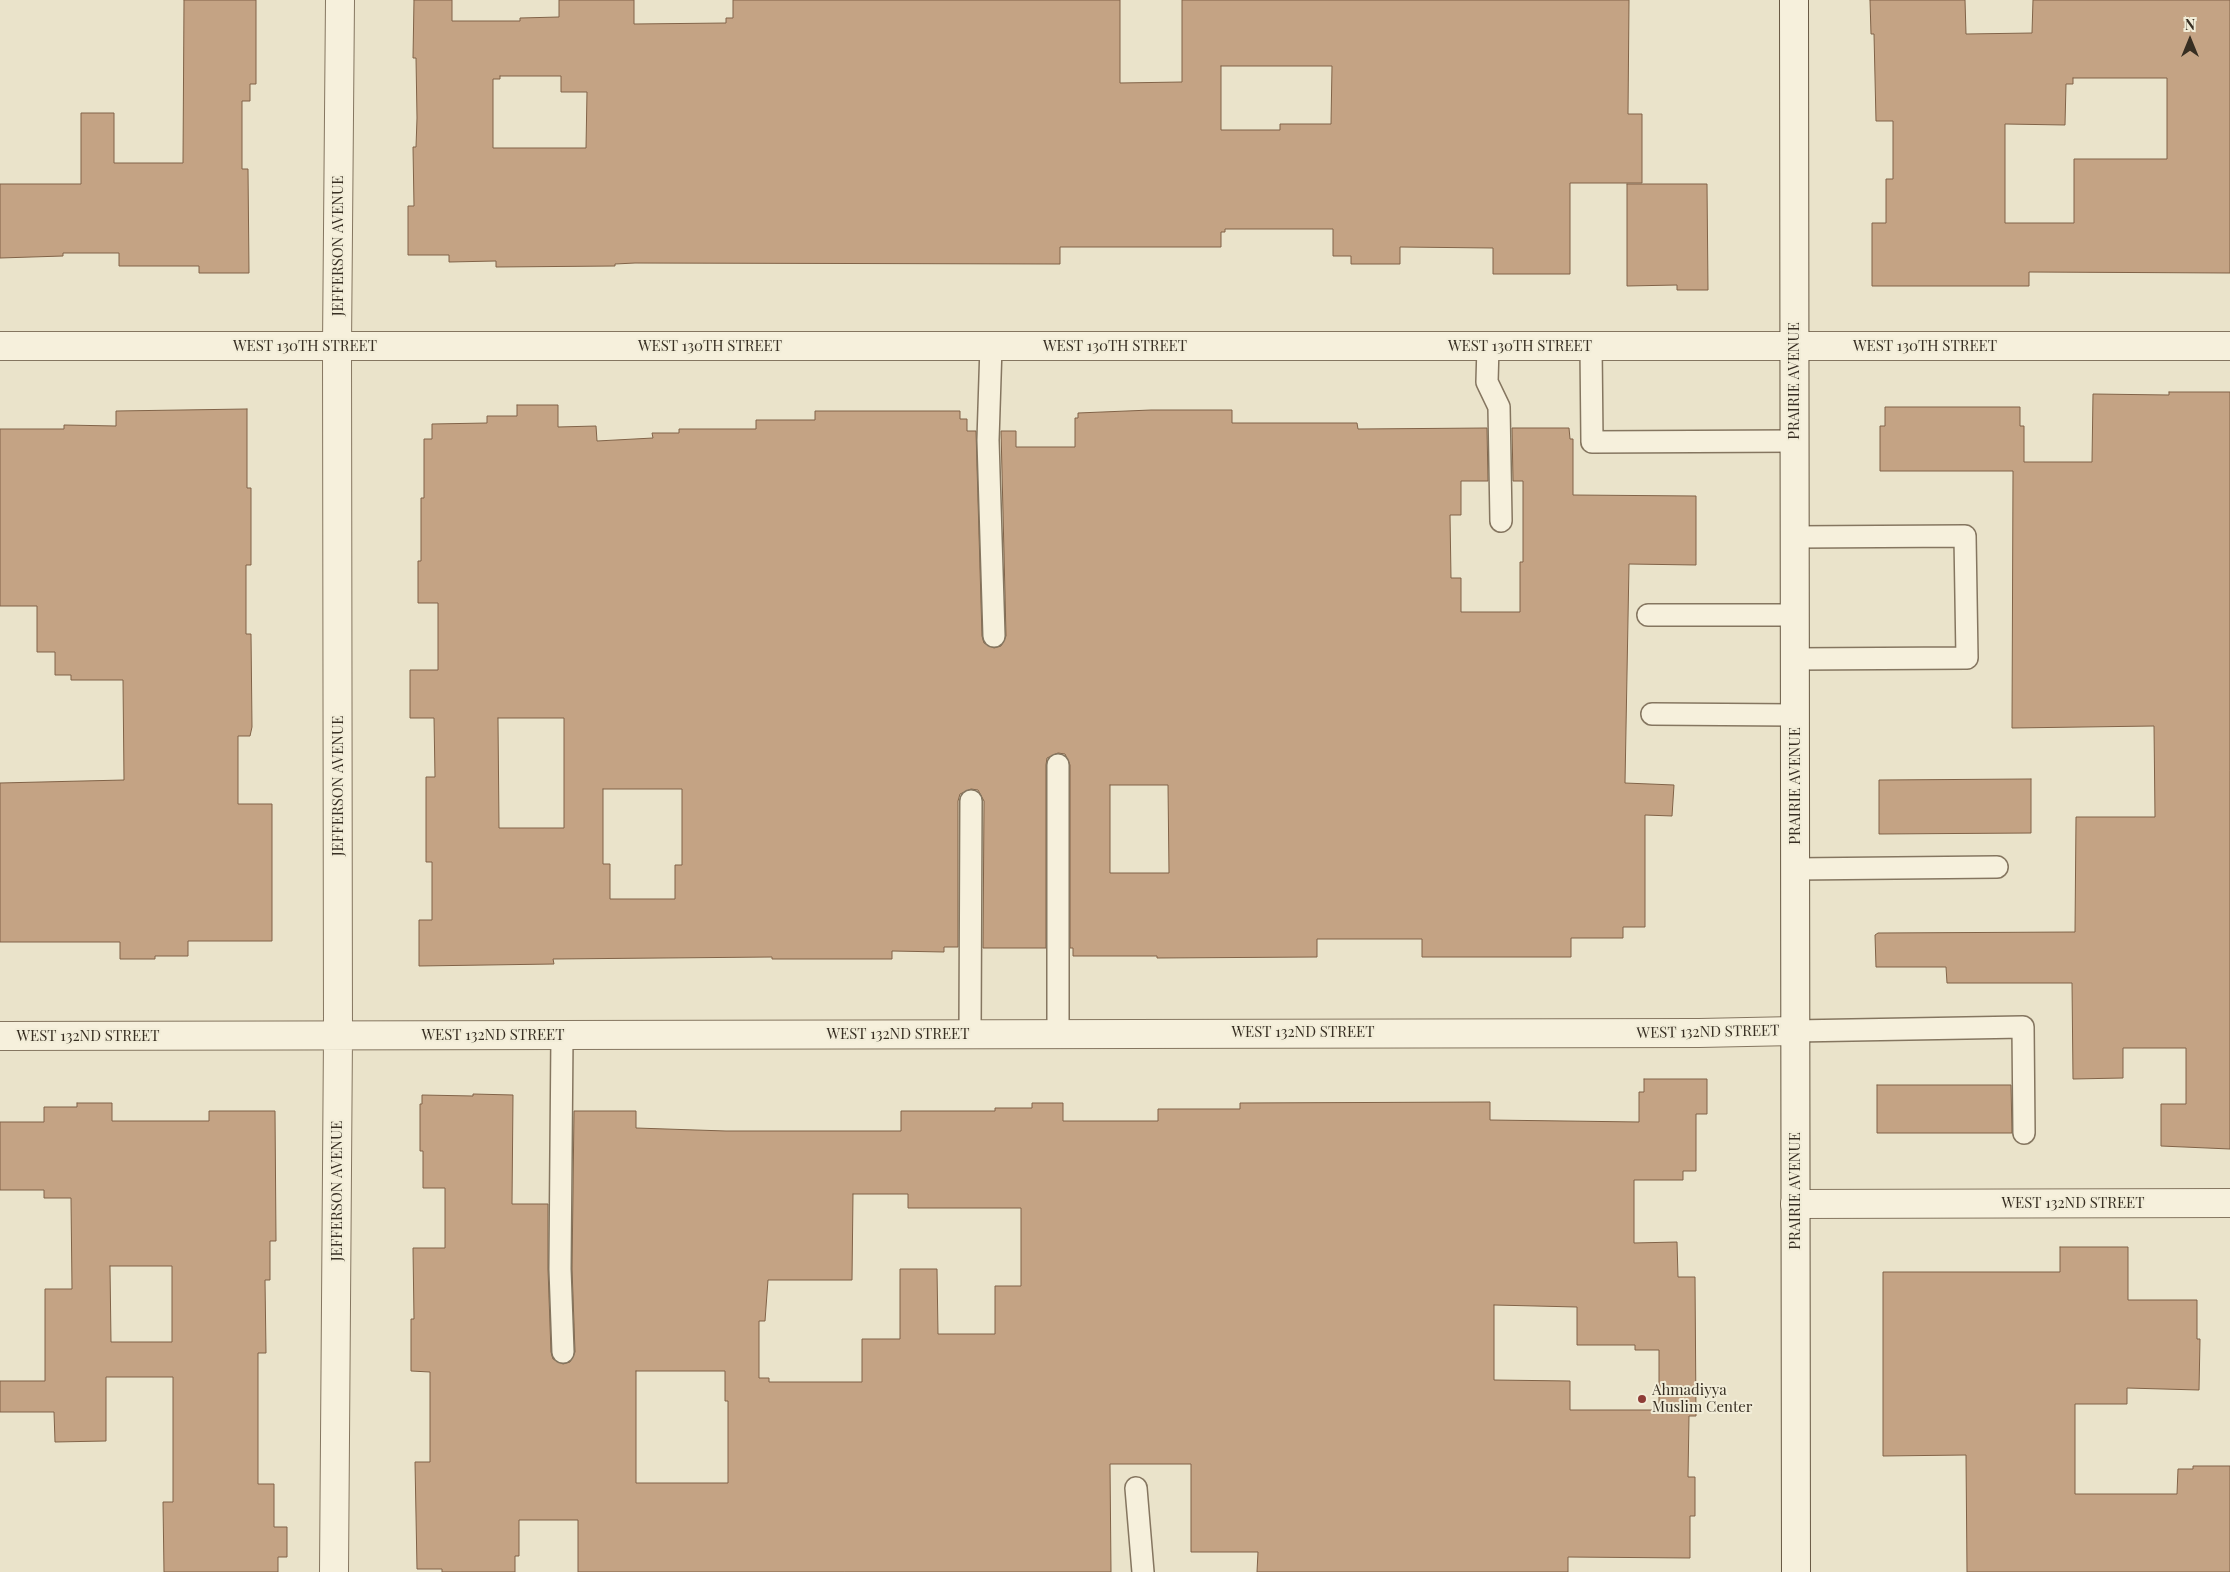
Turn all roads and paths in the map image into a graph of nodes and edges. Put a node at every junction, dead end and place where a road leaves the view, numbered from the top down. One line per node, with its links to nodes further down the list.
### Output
1 (340, 0): 4 (street, JEFFERSON AVENUE)
2 (1794, 0): 8 (street, PRAIRIE AVENUE)
3 (0, 346): 4 (street, WEST 130TH STREET)
4 (337, 346): 5 (street, WEST 130TH STREET); 26 (street, JEFFERSON AVENUE)
5 (991, 346): 6 (street, WEST 130TH STREET); 15 (lane)
6 (1488, 346): 7 (street, WEST 130TH STREET); 11 (lane)
7 (1591, 346): 8 (street, WEST 130TH STREET); 10 (lane)
8 (1794, 346): 9 (street, WEST 130TH STREET); 10 (street, PRAIRIE AVENUE)
9 (2230, 346)
10 (1795, 440): 12 (street, PRAIRIE AVENUE)
11 (1501, 521)
12 (1795, 538): 14 (street, PRAIRIE AVENUE); 16 (lane)
13 (1648, 615): 14 (lane)
14 (1795, 615): 16 (street, PRAIRIE AVENUE)
15 (994, 636)
16 (1795, 658): 18 (street, PRAIRIE AVENUE)
17 (1652, 714): 18 (lane)
18 (1795, 715): 22 (street, PRAIRIE AVENUE)
19 (1058, 765): 25 (lane)
20 (971, 801): 24 (lane)
21 (1997, 867): 22 (lane)
22 (1795, 869): 23 (street, PRAIRIE AVENUE)
23 (1795, 1031): 25 (street, WEST 132ND STREET); 29 (lane); 31 (street, PRAIRIE AVENUE)
24 (970, 1034): 25 (street, WEST 132ND STREET); 27 (street, WEST 132ND STREET)
25 (1058, 1034)
26 (338, 1035): 27 (street, WEST 132ND STREET); 28 (street, WEST 132ND STREET); 34 (street, JEFFERSON AVENUE)
27 (562, 1035): 32 (lane)
28 (0, 1036)
29 (2024, 1134)
30 (2230, 1203): 31 (street, WEST 132ND STREET)
31 (1795, 1204): 36 (street, PRAIRIE AVENUE)
32 (563, 1352)
33 (1136, 1488): 35 (lane)
34 (334, 1572)
35 (1143, 1572)
36 (1796, 1572)

